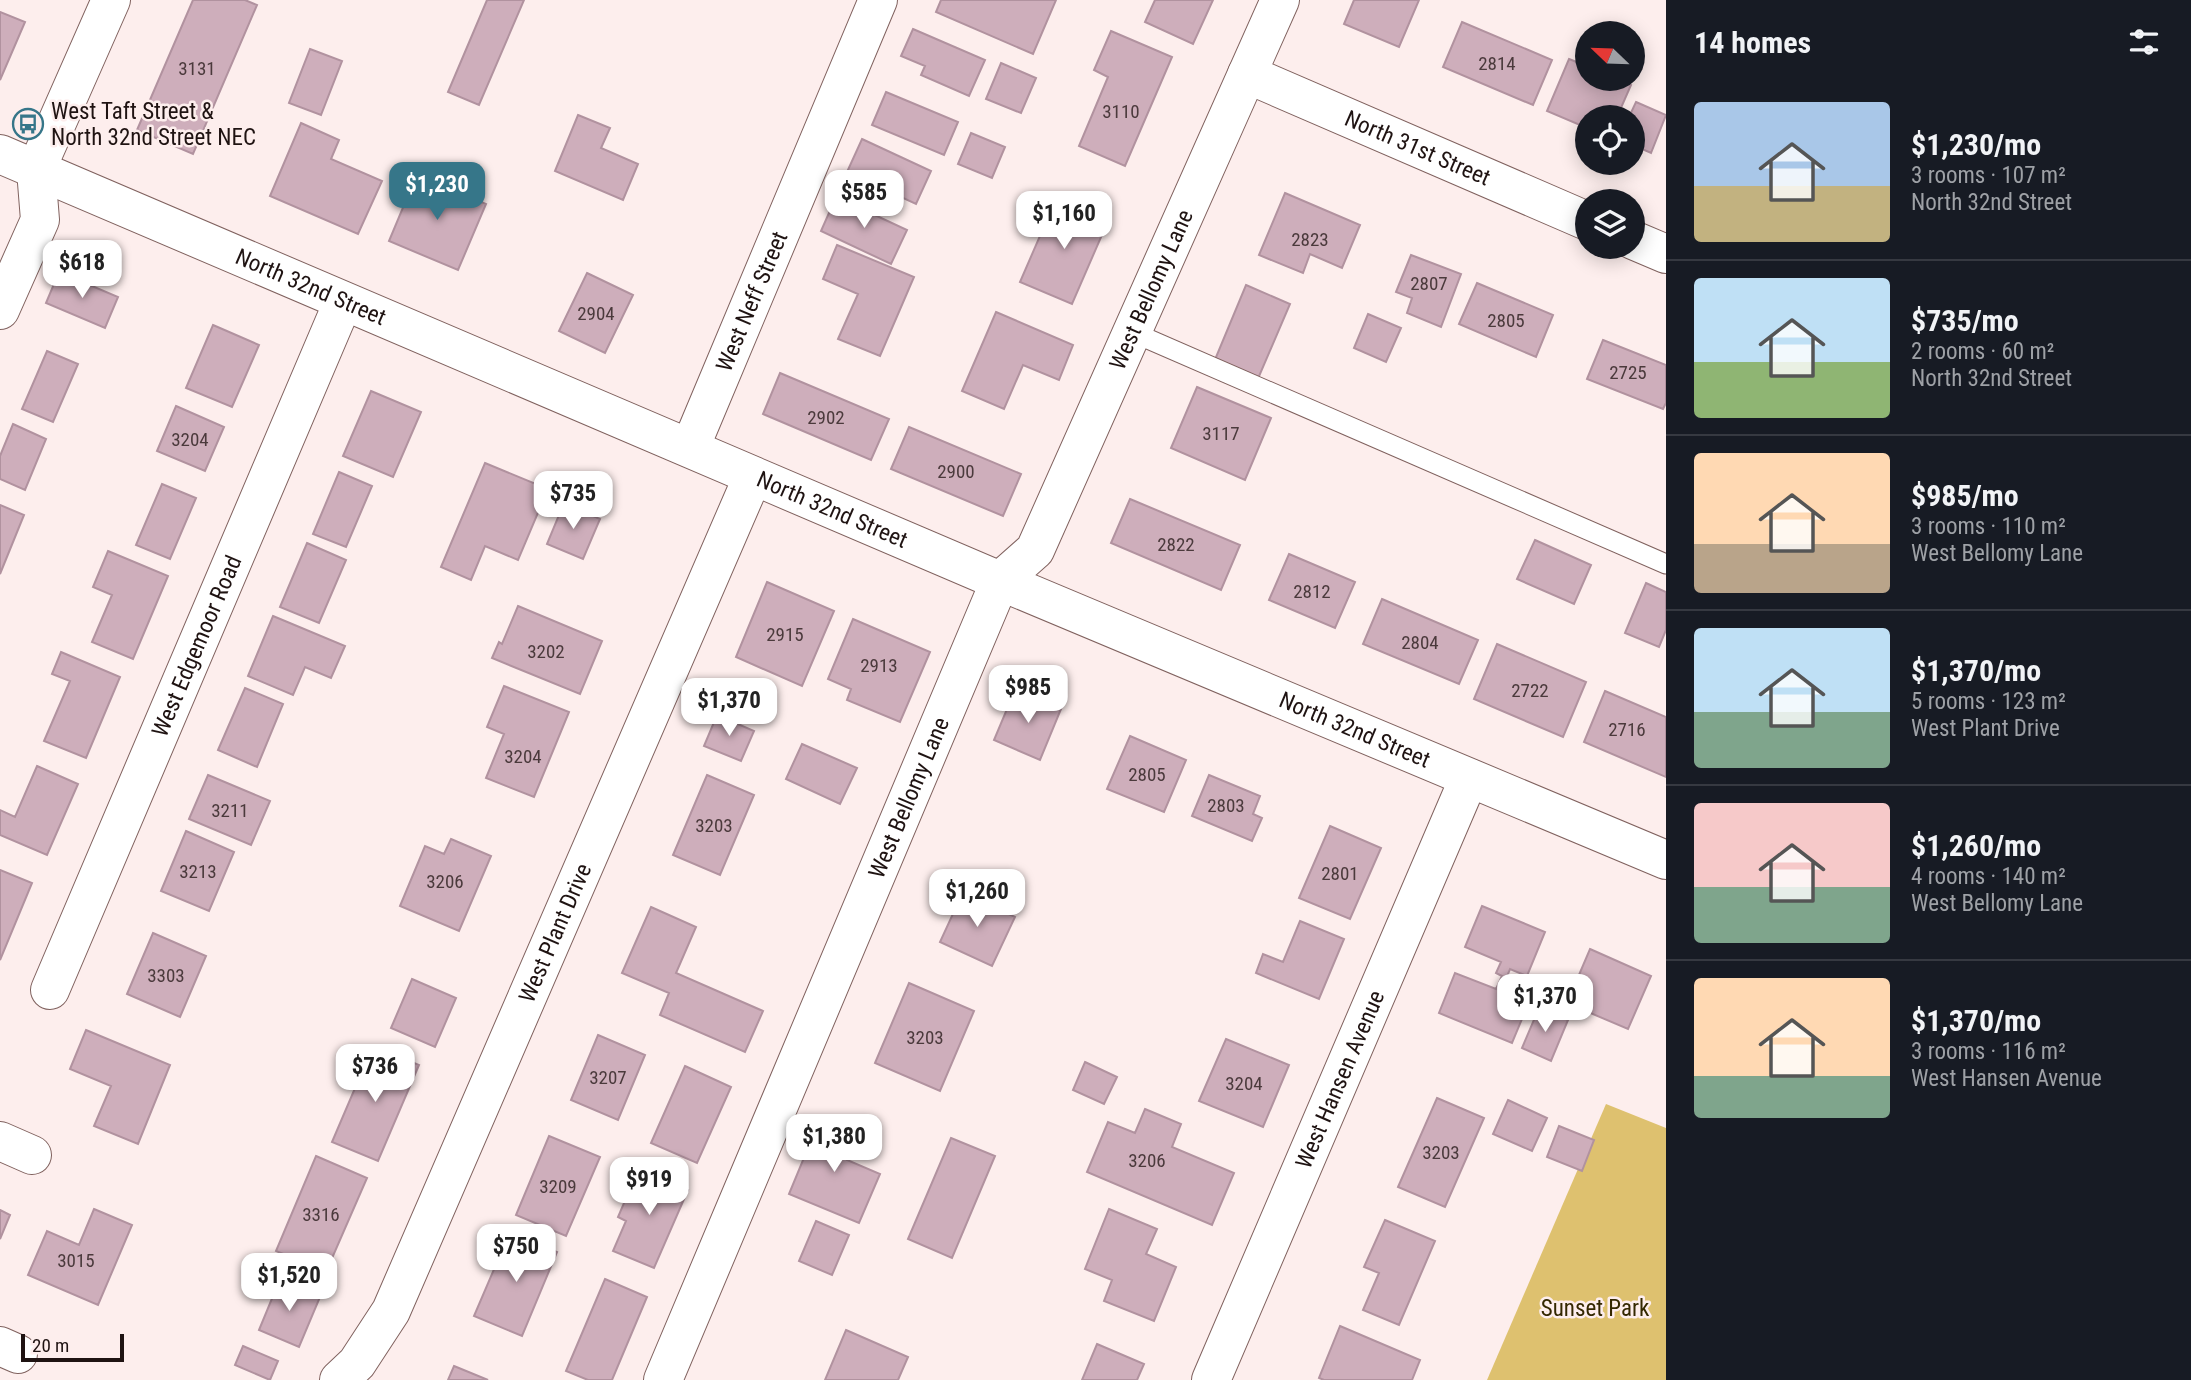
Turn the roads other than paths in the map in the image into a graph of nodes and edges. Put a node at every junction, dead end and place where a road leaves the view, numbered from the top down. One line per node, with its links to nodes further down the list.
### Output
1 (111, 0): 6 (street)
2 (878, 0): 13 (street, West Neff Street)
3 (1280, 0): 4 (street, West Bellomy Lane)
4 (1247, 74): 7 (street, North 31st Street); 12 (street, West Bellomy Lane)
5 (0, 154): 6 (street, North 32nd Street)
6 (36, 170): 10 (street, North 32nd Street); 11 (street)
7 (1575, 216)
8 (1645, 245): 9 (street)
9 (1666, 254)
10 (344, 302): 13 (street, North 32nd Street); 19 (street, West Edgemoor Road)
11 (0, 310)
12 (1132, 332): 15 (lane); 16 (street, West Bellomy Lane)
13 (690, 448): 14 (street, North 32nd Street)
14 (753, 476): 16 (street, North 32nd Street); 20 (street, West Plant Drive)
15 (1666, 564)
16 (1000, 581): 17 (street, North 32nd Street); 21 (street, West Bellomy Lane)
17 (1469, 778): 18 (street, North 32nd Street); 22 (street, West Hansen Avenue)
18 (1666, 860)
19 (50, 990)
20 (339, 1380)
21 (663, 1380)
22 (1211, 1380)

